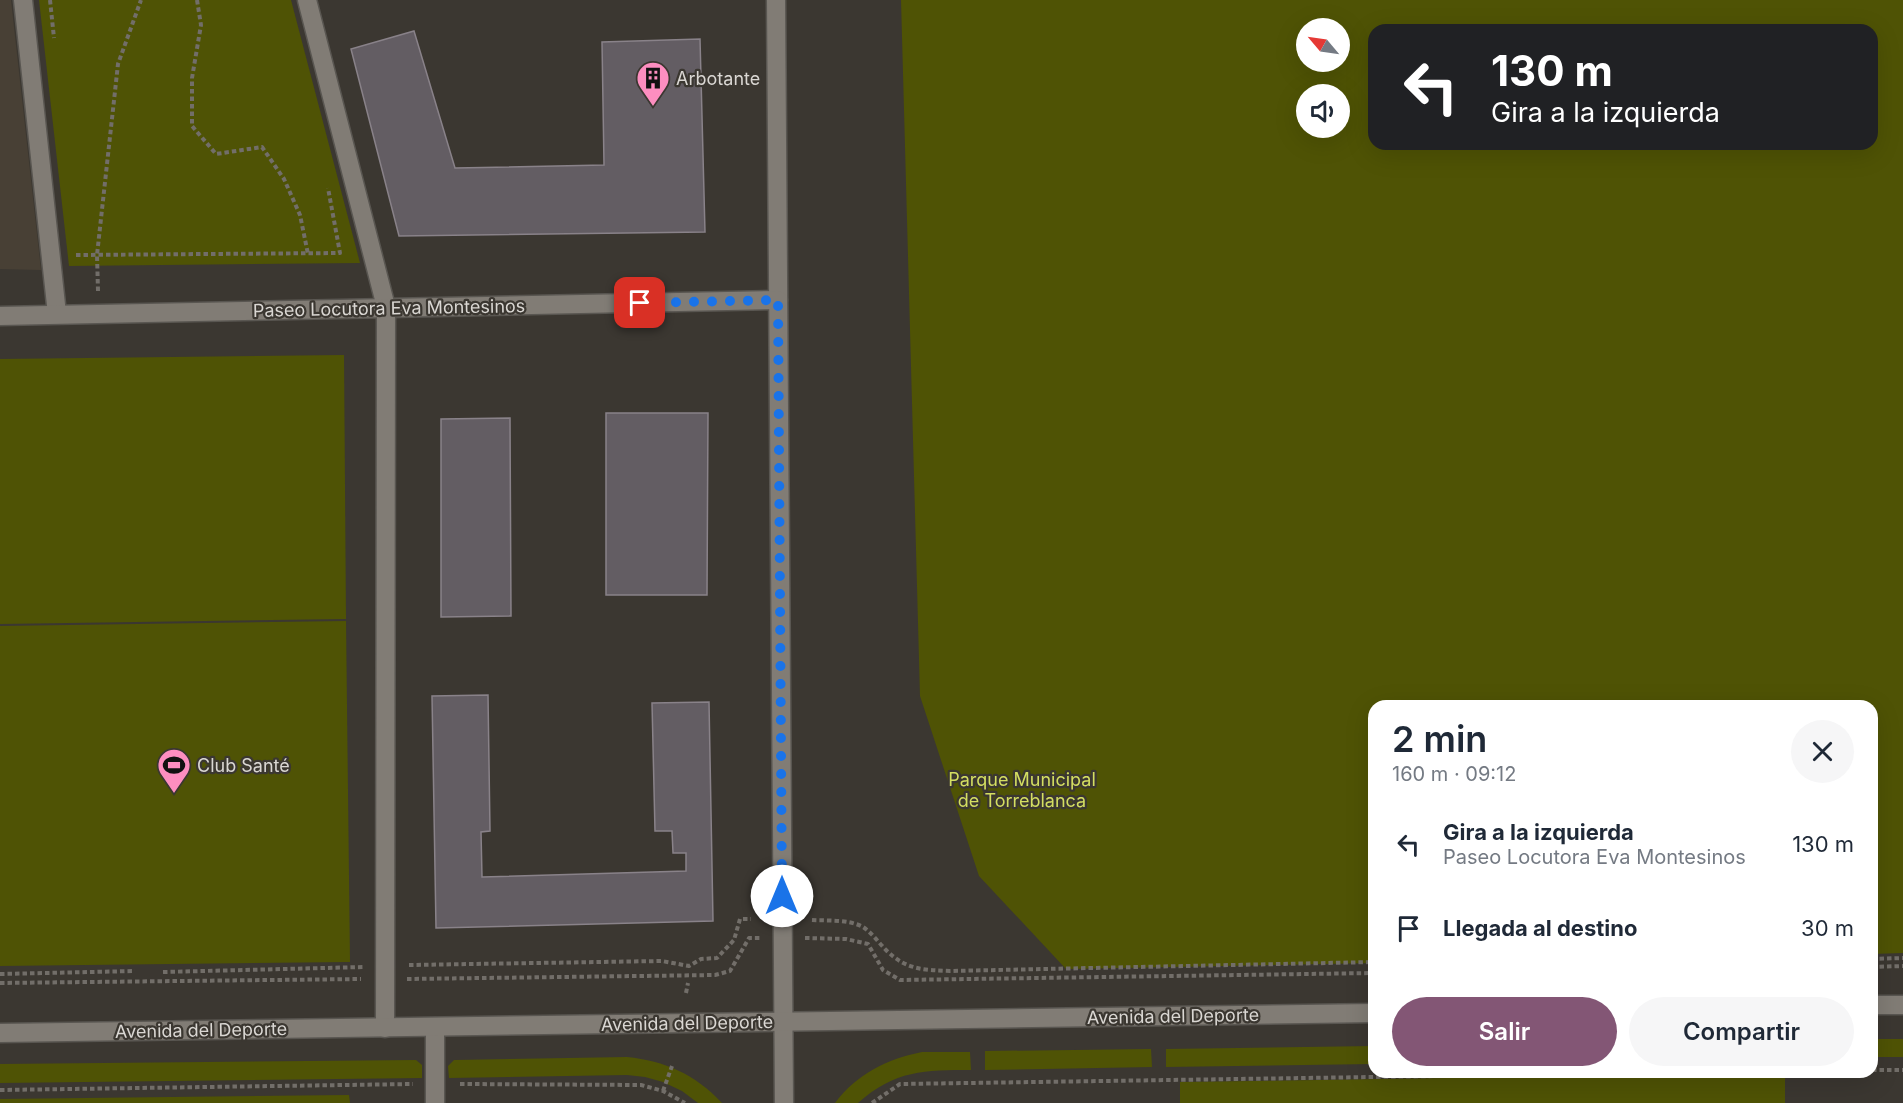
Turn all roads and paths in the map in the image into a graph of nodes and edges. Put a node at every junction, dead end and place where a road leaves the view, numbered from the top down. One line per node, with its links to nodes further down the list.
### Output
1 (23, 0): 12 (street)
2 (141, 0): 8 (path)
3 (197, 0): 7 (path)
4 (307, 0): 10 (street)
5 (776, 0): 9 (street)
6 (326, 177): 7 (path)
7 (308, 254): 8 (path)
8 (97, 255): 11 (path)
9 (778, 300): 10 (street, Paseo Locutora Eva Montesinos); 32 (street)
10 (386, 308): 11 (street, Paseo Locutora Eva Montesinos); 20 (street)
11 (98, 314): 12 (street, Paseo Locutora Eva Montesinos)
12 (57, 315): 13 (street, Paseo Locutora Eva Montesinos)
13 (0, 316)
14 (751, 919): 20 (path)
15 (812, 921): 19 (path)
16 (812, 938): 25 (path)
17 (1878, 958): 18 (path)
18 (1903, 958)
19 (1368, 962)
20 (385, 966): 24 (path); 34 (street)
21 (1903, 966): 22 (path)
22 (1878, 967)
23 (135, 971): 26 (path)
24 (163, 972)
25 (1368, 973)
26 (0, 974)
27 (687, 982): 28 (path)
28 (686, 993)
29 (1878, 1005): 30 (street)
30 (1903, 1005)
31 (1368, 1013): 32 (street, Avenida del Deporte)
32 (783, 1022): 33 (street, Avenida del Deporte); 45 (street)
33 (435, 1027): 34 (street, Avenida del Deporte); 40 (street)
34 (385, 1028): 35 (street, Avenida del Deporte)
35 (0, 1033)
36 (672, 1066): 42 (path)
37 (1878, 1070): 38 (path)
38 (1903, 1070)
39 (1368, 1077): 46 (path)
40 (435, 1084): 41 (path); 42 (path); 43 (street)
41 (0, 1090)
42 (663, 1091): 44 (path)
43 (435, 1103)
44 (685, 1103)
45 (784, 1103)
46 (872, 1103)

